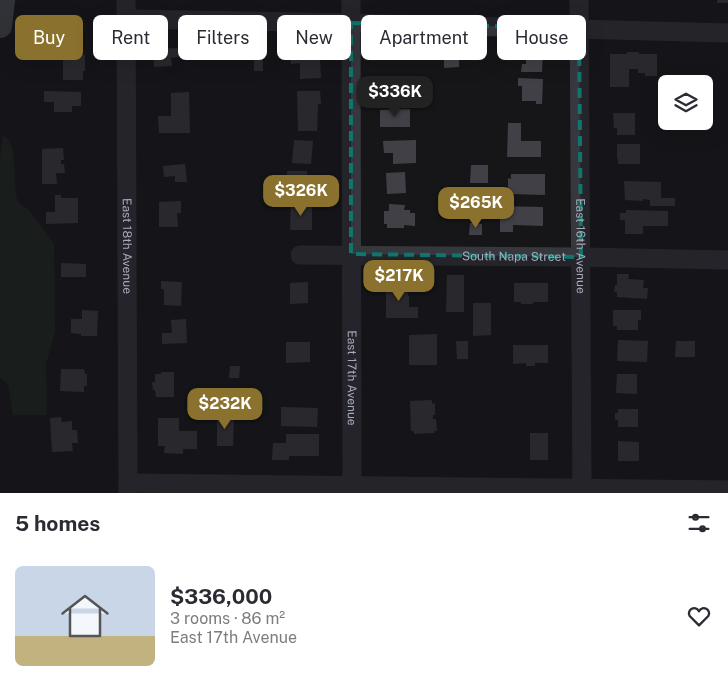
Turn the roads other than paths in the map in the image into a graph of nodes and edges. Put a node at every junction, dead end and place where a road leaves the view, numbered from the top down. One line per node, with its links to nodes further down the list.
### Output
1 (3, 0): 11 (main road)
2 (126, 0): 5 (street, East 18th Avenue)
3 (351, 0): 6 (street, East 17th Avenue)
4 (579, 0): 7 (street, East 16th Avenue)
5 (126, 15)
6 (351, 15)
7 (579, 15)
8 (168, 21): 9 (street)
9 (277, 22)
10 (351, 23): 12 (street)
11 (0, 26)
12 (497, 26)
13 (586, 28): 14 (street)
14 (728, 33)
15 (126, 60): 22 (street, East 18th Avenue)
16 (351, 60): 18 (street, East 17th Avenue)
17 (579, 60): 20 (street, East 16th Avenue)
18 (351, 254): 19 (street, South Napa Street); 20 (street, South Napa Street); 23 (street, East 17th Avenue)
19 (300, 255)
20 (581, 257): 21 (street, South Napa Street); 25 (street, East 16th Avenue)
21 (728, 260)
22 (128, 488): 23 (street)
23 (355, 490): 25 (street)
24 (728, 490): 25 (street)
25 (582, 491)

